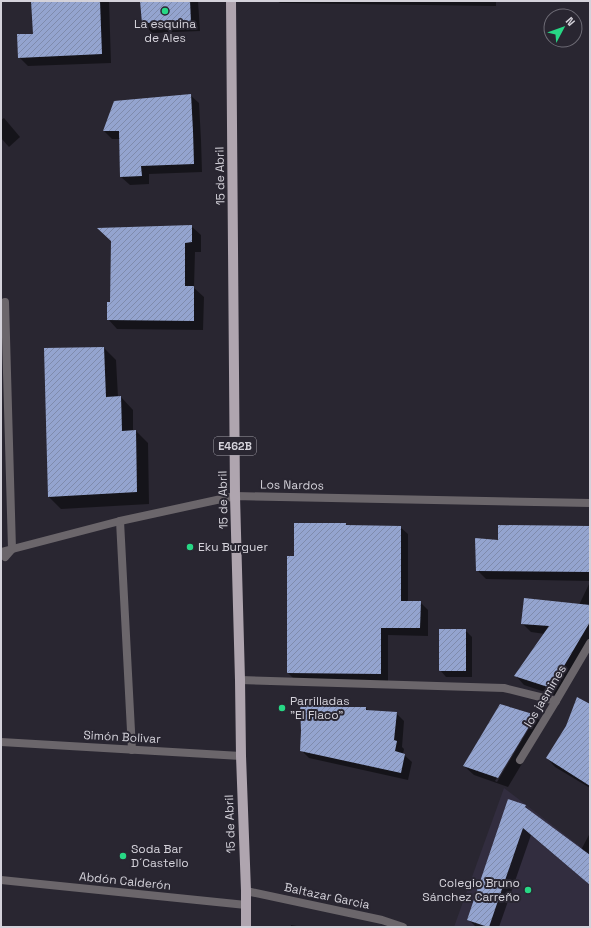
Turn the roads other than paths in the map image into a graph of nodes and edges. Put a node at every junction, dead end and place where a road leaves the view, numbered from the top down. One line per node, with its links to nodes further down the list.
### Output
1 (231, 1): 3 (main road, 15 de Abril / E462B)
2 (5, 302): 6 (street)
3 (235, 496): 4 (street, Los Nardos); 5 (street, Los Nardos); 9 (main road, 15 de Abril / E462B)
4 (590, 503)
5 (120, 521): 6 (street, Los Nardos); 12 (street)
6 (12, 549): 7 (street, Los Nardos)
7 (3, 554)
8 (590, 643): 10 (street, los jasmines)
9 (240, 680): 10 (street); 13 (main road, 15 de Abril / E462B)
10 (556, 701): 14 (street, los jasmines)
11 (1, 742): 12 (street, Simón Bolivar)
12 (132, 750): 13 (street, Simón Bolivar)
13 (241, 756): 16 (main road, 15 de Abril / E462B)
14 (520, 760)
15 (1, 880): 17 (street, Abdón Calderón)
16 (246, 891): 17 (main road, 15 de Abril / E462B); 19 (street, Baltazar Garcia)
17 (246, 905): 18 (main road, 15 de Abril / E462B)
18 (246, 927)
19 (403, 927)

